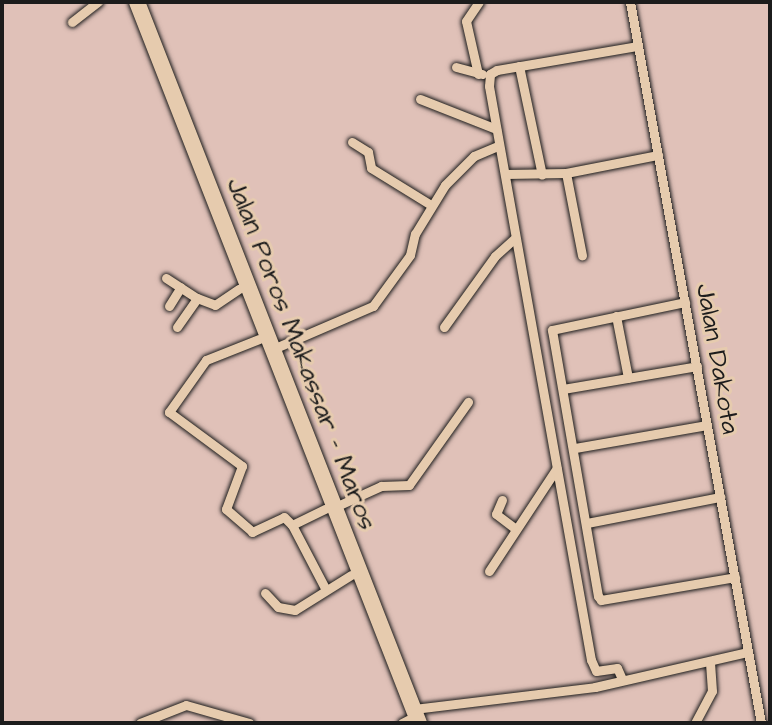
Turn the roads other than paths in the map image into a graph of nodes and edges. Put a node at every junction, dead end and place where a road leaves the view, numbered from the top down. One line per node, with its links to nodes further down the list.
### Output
1 (98, 2): 6 (street)
2 (127, 2): 25 (highway, Jalan Poros Makassar - Maros)
3 (137, 2): 29 (highway, Jalan Poros Makassar - Maros)
4 (479, 2): 10 (street)
5 (630, 2): 7 (street, Jalan Dakota)
6 (72, 22)
7 (638, 46): 8 (street); 16 (street, Jalan Dakota)
8 (519, 66): 11 (street); 19 (street)
9 (456, 67): 10 (street)
10 (478, 74): 11 (street)
11 (490, 74): 13 (street)
12 (420, 99): 13 (street)
13 (496, 129): 15 (street)
14 (352, 142): 20 (street)
15 (498, 146): 18 (street); 20 (street)
16 (658, 155): 17 (street); 27 (street, Jalan Dakota)
17 (566, 173): 19 (street); 22 (street)
18 (505, 174): 19 (street); 21 (street)
19 (542, 175)
20 (431, 205): 33 (street)
21 (514, 239): 32 (street); 40 (street)
22 (582, 255)
23 (166, 278): 24 (street)
24 (181, 287): 26 (street); 28 (street)
25 (239, 289): 26 (street); 29 (highway, Jalan Poros Makassar - Maros)
26 (197, 298): 31 (street)
27 (685, 302): 30 (street); 34 (street, Jalan Dakota)
28 (169, 306)
29 (254, 314): 33 (highway, Jalan Poros Makassar - Maros)
30 (616, 316): 35 (street); 36 (street)
31 (177, 327)
32 (444, 327)
33 (266, 344): 43 (highway, Jalan Poros Makassar - Maros); 45 (street)
34 (697, 366): 35 (street); 38 (street, Jalan Dakota)
35 (628, 378): 36 (street)
36 (563, 389): 39 (street)
37 (468, 402): 43 (street)
38 (707, 425): 39 (street); 41 (street, Jalan Dakota)
39 (575, 448): 44 (street)
40 (557, 468): 46 (street); 54 (street)
41 (720, 497): 44 (street); 49 (street, Jalan Dakota)
42 (502, 500): 46 (street)
43 (330, 508): 45 (street); 48 (highway, Jalan Poros Makassar - Maros); 55 (highway, Jalan Poros Makassar - Maros)
44 (587, 523): 49 (street)
45 (292, 525): 50 (street)
46 (516, 529): 47 (street)
47 (489, 571)
48 (351, 575): 50 (street); 55 (highway, Jalan Poros Makassar - Maros)
49 (735, 577): 52 (street, Jalan Dakota)
50 (325, 588): 51 (street)
51 (265, 593)
52 (748, 652): 53 (street); 59 (street, Jalan Dakota)
53 (710, 662): 54 (street); 58 (street)
54 (622, 679): 55 (street)
55 (410, 720)
56 (140, 723): 57 (street)
57 (249, 723)
58 (695, 723)
59 (761, 723)

